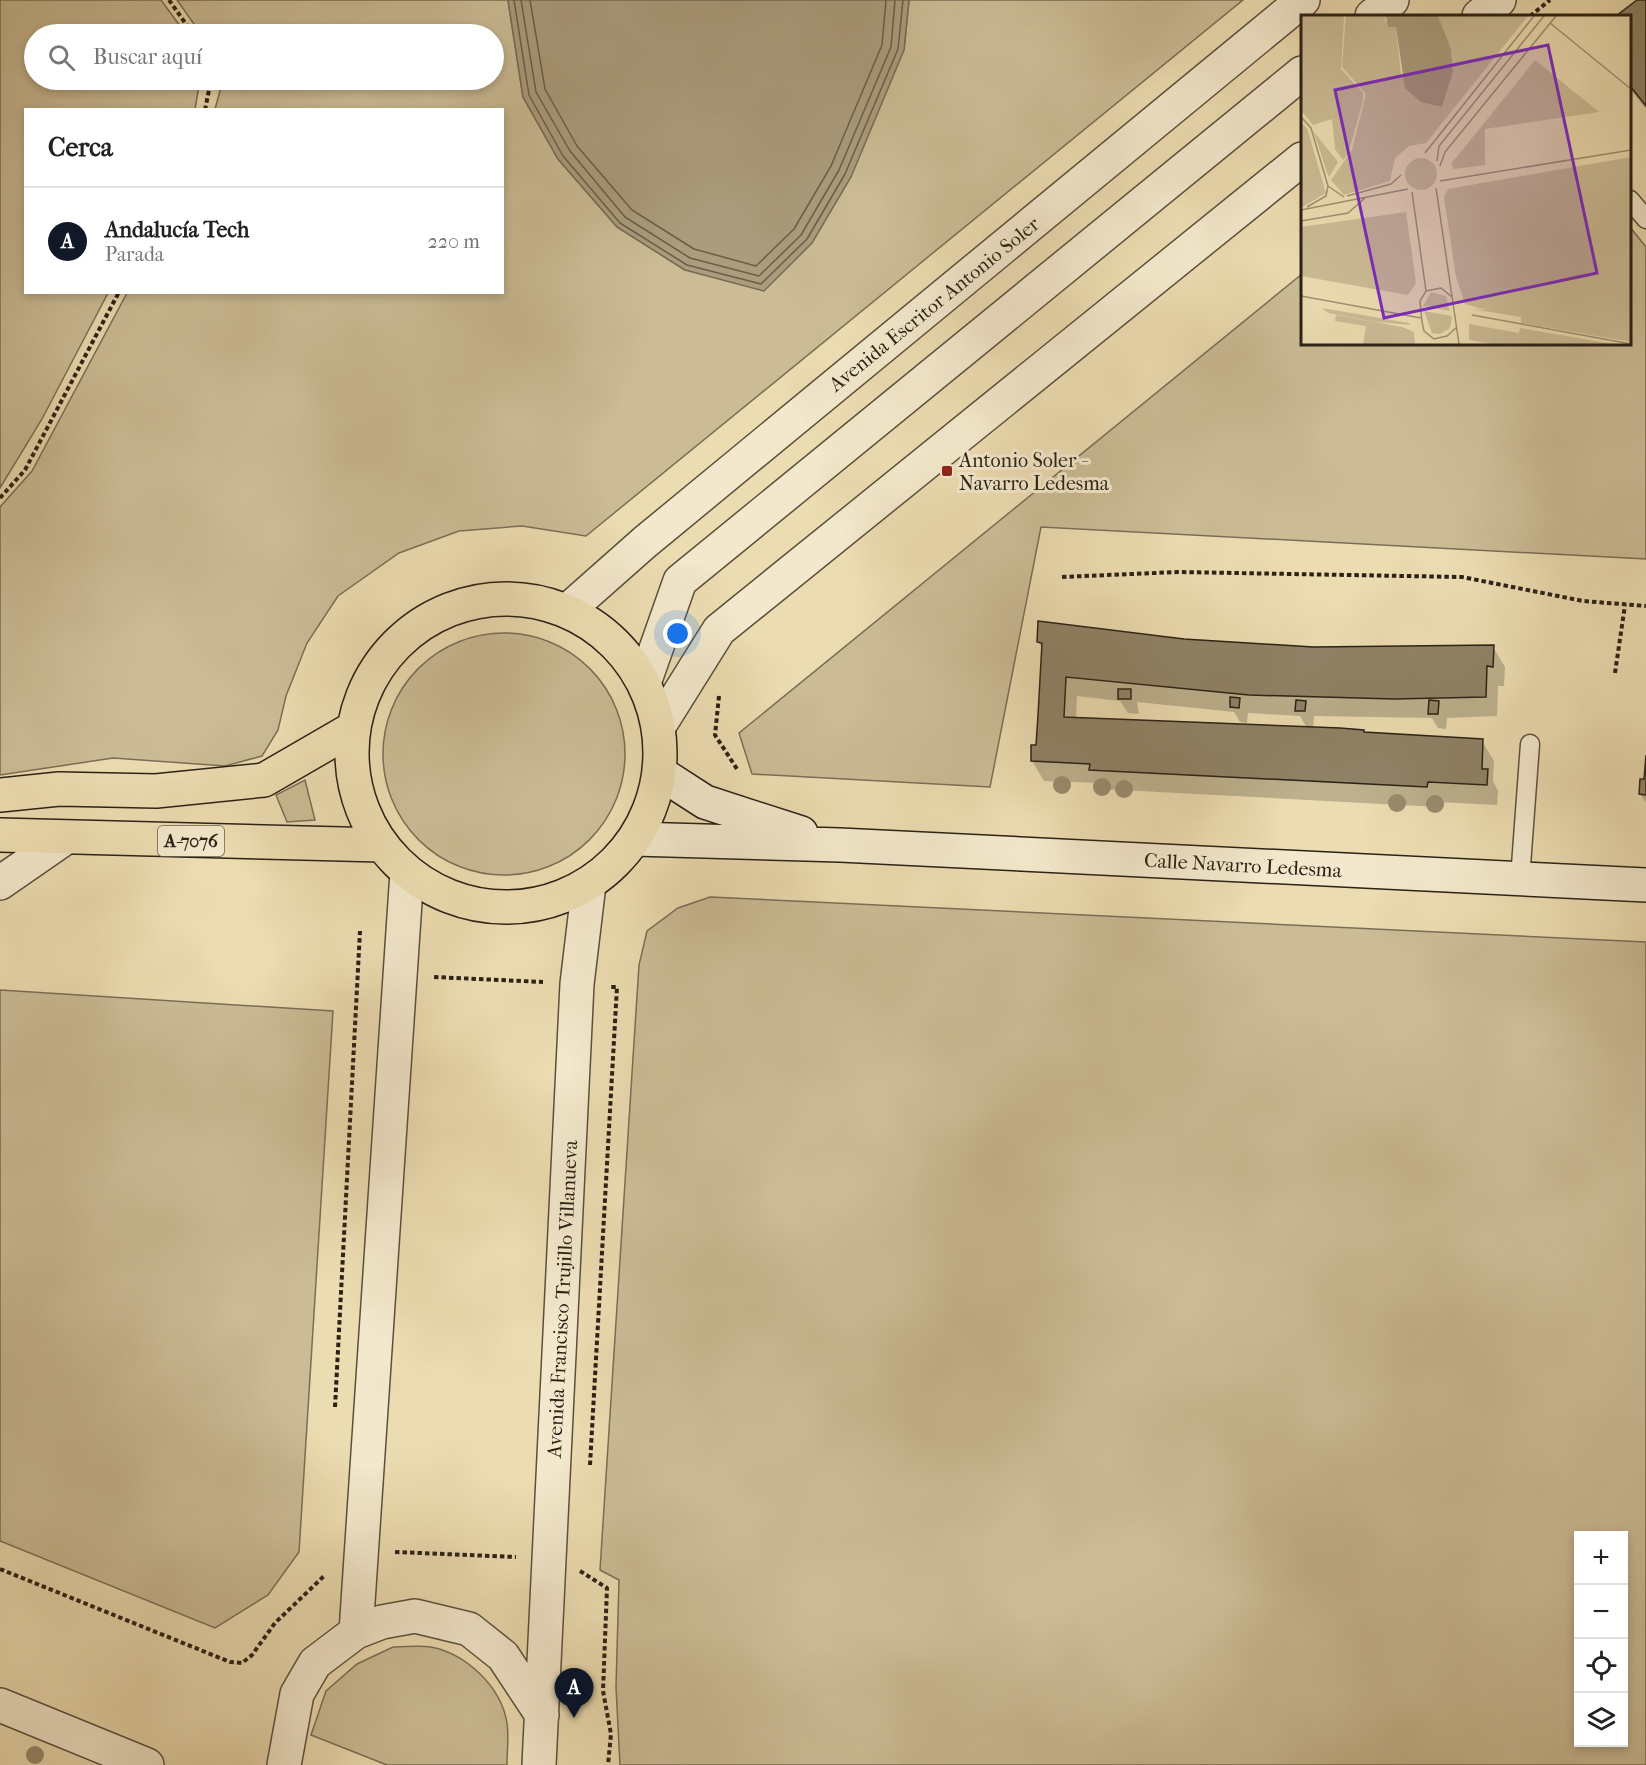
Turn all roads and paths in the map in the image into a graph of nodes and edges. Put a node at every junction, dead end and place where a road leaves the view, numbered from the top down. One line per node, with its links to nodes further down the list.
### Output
1 (169, 0): 9 (path)
2 (1303, 0): 21 (street, Avenida Escritor Antonio Soler)
3 (1392, 0): 6 (street)
4 (1499, 0): 7 (street)
5 (1550, 0): 8 (path)
6 (1373, 15)
7 (1480, 15)
8 (1531, 15)
9 (186, 24)
10 (1301, 74): 23 (street)
11 (209, 90): 12 (path)
12 (205, 108)
13 (1301, 160): 25 (street)
14 (1631, 202): 15 (lane)
15 (1646, 219)
16 (118, 294): 17 (path)
17 (0, 498)
18 (1062, 577): 19 (path)
19 (1625, 605): 20 (path); 22 (path)
20 (1646, 606)
21 (567, 610): 23 (main road); 26 (main road)
22 (1616, 673)
23 (644, 683): 25 (main road)
24 (720, 690): 28 (path)
25 (659, 726): 29 (main road)
26 (352, 729): 30 (main road); 34 (main road)
27 (1530, 744): 37 (lane)
28 (737, 769)
29 (660, 773): 33 (main road); 35 (street, Calle Navarro Ledesma)
30 (0, 795)
31 (0, 835): 32 (main road, A-7076)
32 (65, 838): 34 (main road, A-7076); 38 (street)
33 (635, 839): 35 (street, Calle Navarro Ledesma); 39 (main road)
34 (381, 845): 36 (main road)
35 (840, 845): 37 (street, Calle Navarro Ledesma)
36 (407, 872): 39 (main road); 45 (street)
37 (1520, 879): 40 (street, Calle Navarro Ledesma)
38 (0, 883)
39 (589, 884): 47 (street, Avenida Francisco Trujillo Villanueva)
40 (1646, 885)
41 (360, 931): 42 (path)
42 (334, 1419)
43 (0, 1569): 44 (path)
44 (325, 1573)
45 (356, 1632): 47 (street); 49 (street)
46 (0, 1705): 48 (street)
47 (542, 1715): 50 (street, Avenida Francisco Trujillo Villanueva)
48 (147, 1765)
49 (284, 1765)
50 (539, 1765)

